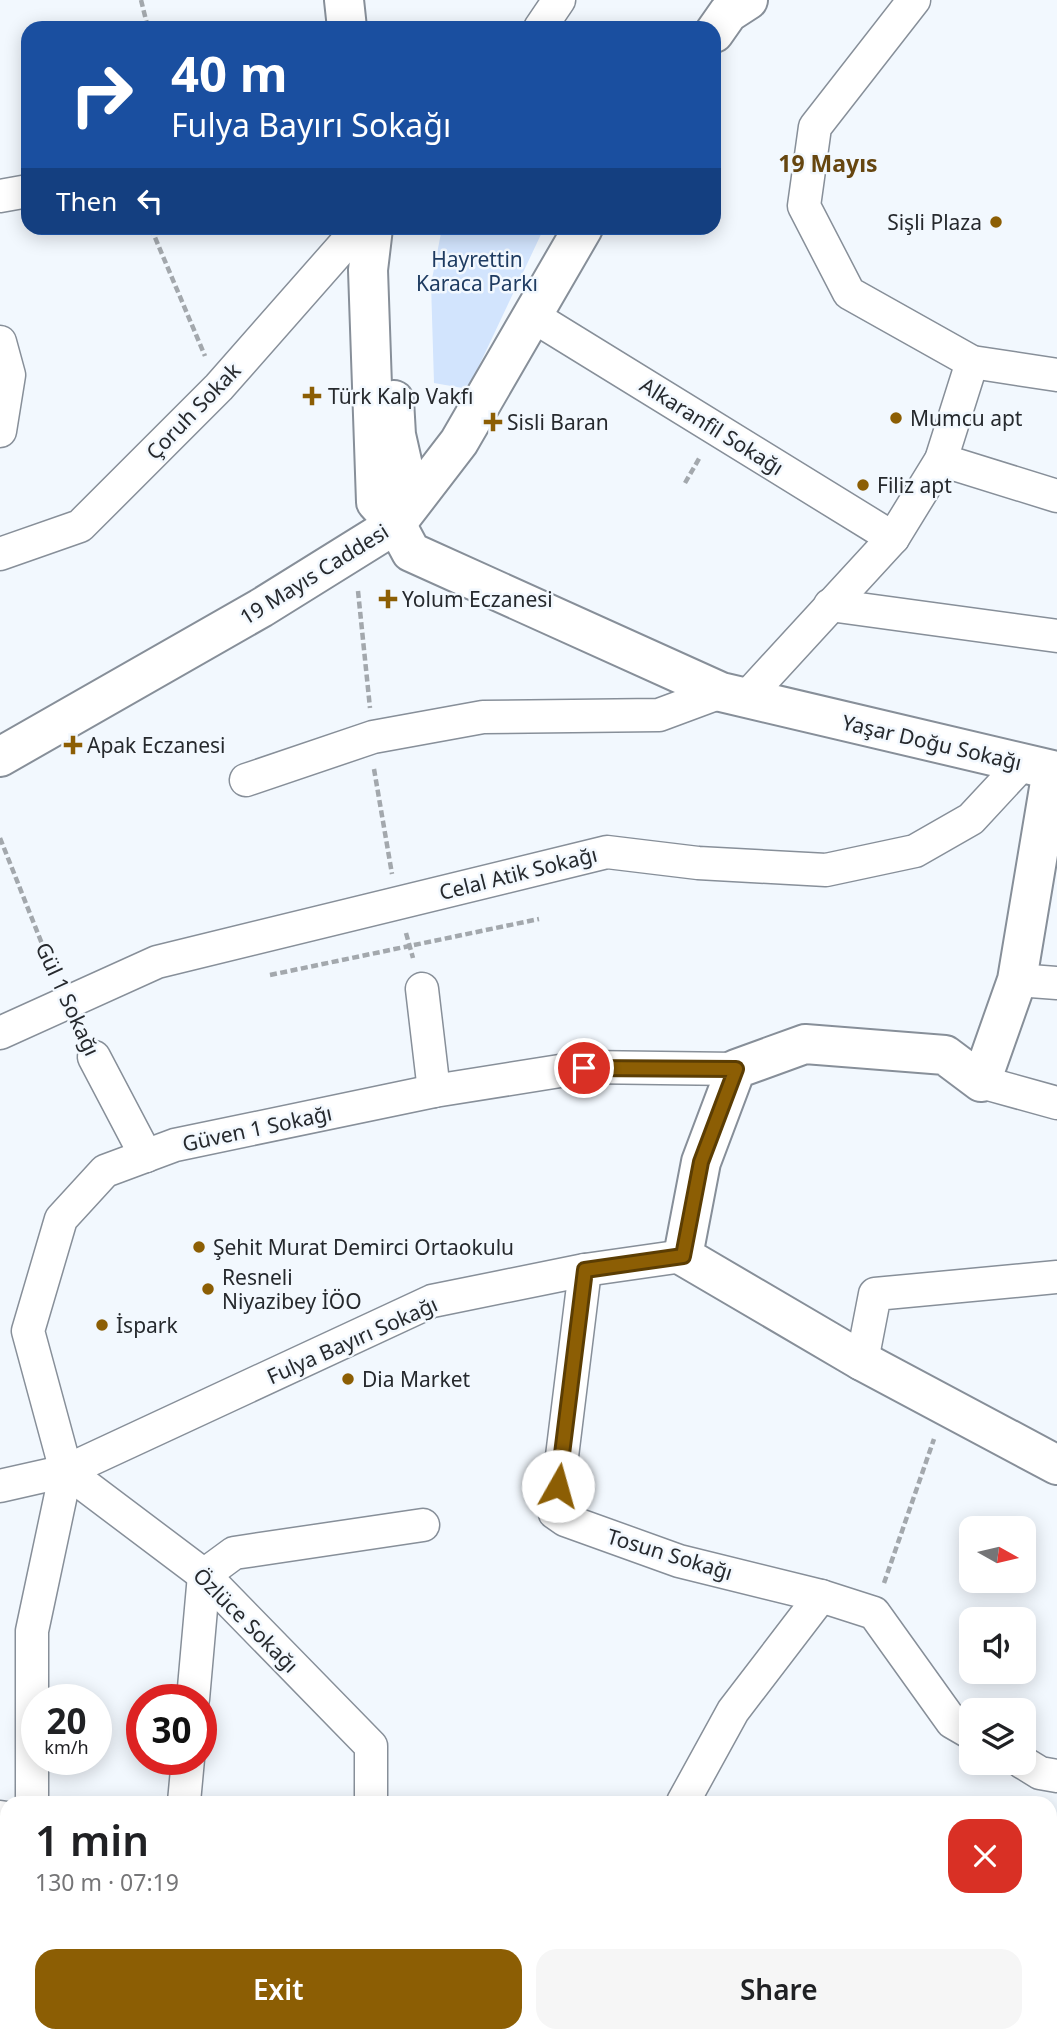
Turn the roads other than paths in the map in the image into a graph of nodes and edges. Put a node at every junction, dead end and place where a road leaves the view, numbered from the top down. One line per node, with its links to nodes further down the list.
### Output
1 (326, 0): 6 (street)
2 (344, 0): 7 (street)
3 (559, 0): 8 (street)
4 (748, 0): 9 (street)
5 (914, 0): 18 (street)
6 (328, 21)
7 (346, 21)
8 (545, 21)
9 (721, 23)
10 (21, 192): 11 (street)
11 (0, 195)
12 (353, 235): 25 (street, Çoruh Sokak)
13 (372, 235): 23 (street, Yaşar Doğu Sokağı)
14 (380, 235): 23 (street)
15 (579, 235): 16 (street, 19 Mayıs Caddesi)
16 (531, 315): 23 (street, 19 Mayıs Caddesi); 24 (street, Alkaranfil Sokağı)
17 (0, 342): 20 (street)
18 (971, 362): 19 (street); 21 (street)
19 (1057, 375)
20 (0, 430)
21 (941, 460): 22 (street); 24 (street)
22 (1057, 496)
23 (396, 524): 28 (street, Yaşar Doğu Sokağı); 29 (street, 19 Mayıs Caddesi)
24 (893, 538): 26 (street)
25 (0, 554)
26 (830, 605): 27 (street); 28 (street)
27 (1057, 636)
28 (733, 695): 30 (street, Yaşar Doğu Sokağı); 31 (street)
29 (0, 757)
30 (1044, 768): 32 (street, Yaşar Doğu Sokağı); 35 (street, Celal Atik Sokağı)
31 (246, 780)
32 (1017, 980): 33 (street); 38 (street, Yaşar Doğu Sokağı)
33 (1057, 983)
34 (422, 989): 39 (street)
35 (0, 1033)
36 (94, 1057): 41 (street, Gül 1 Sokağı)
37 (736, 1069): 38 (street, Güven 1 Sokağı); 39 (street, Güven 1 Sokağı); 42 (street)
38 (981, 1082): 40 (street)
39 (434, 1091): 41 (street, Güven 1 Sokağı)
40 (1057, 1103)
41 (146, 1156): 47 (street, Güven 1 Sokağı)
42 (683, 1256): 43 (street, Fulya Bayırı Sokağı); 45 (street)
43 (585, 1270): 47 (street, Fulya Bayırı Sokağı); 51 (street, Tosun Sokağı)
44 (1057, 1277): 45 (street)
45 (862, 1361): 46 (street)
46 (1057, 1465)
47 (66, 1471): 48 (street, Fulya Bayırı Sokağı); 50 (street, Özlüce Sokağı); 57 (street)
48 (0, 1486)
49 (423, 1525): 50 (street)
50 (204, 1575): 52 (street); 59 (street, Özlüce Sokağı)
51 (821, 1596): 53 (street); 60 (street)
52 (194, 1684)
53 (959, 1726)
54 (1036, 1771): 56 (street)
55 (187, 1775): 58 (street)
56 (1057, 1776)
57 (32, 1796)
58 (185, 1796)
59 (371, 1796)
60 (686, 1796)

